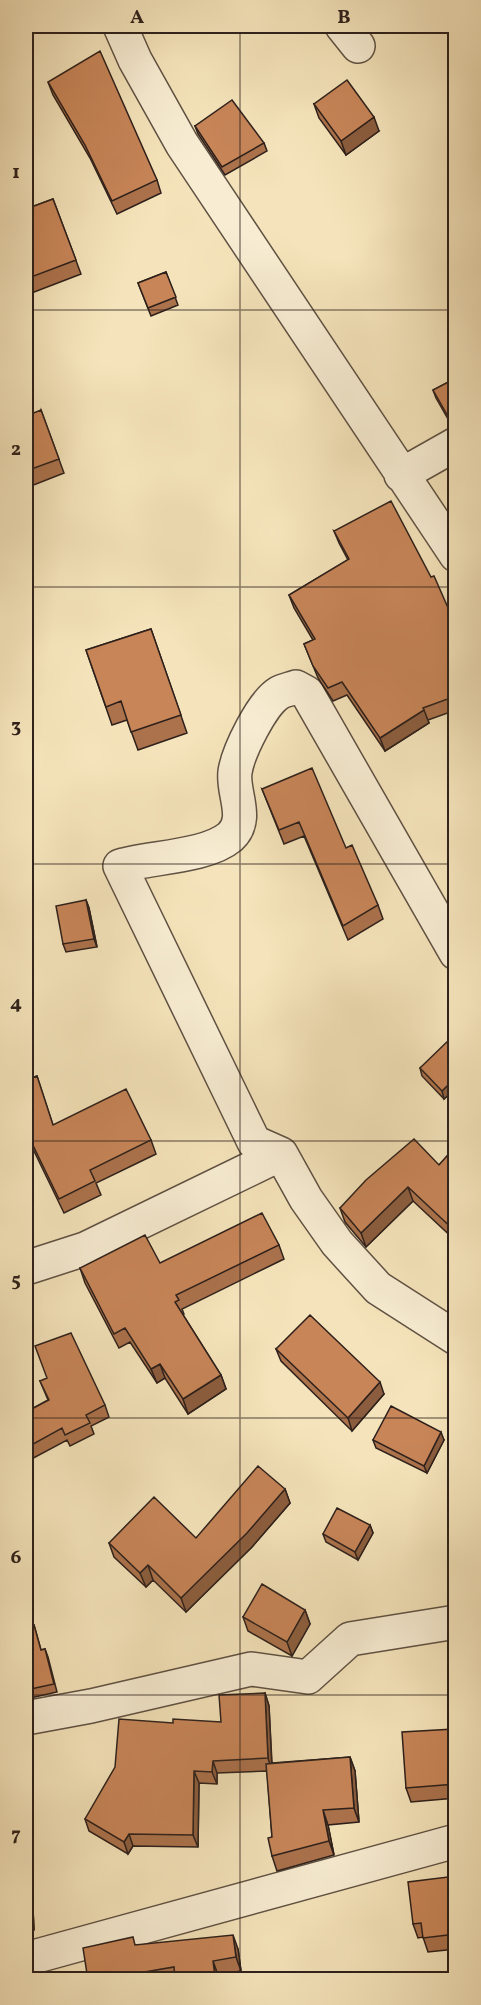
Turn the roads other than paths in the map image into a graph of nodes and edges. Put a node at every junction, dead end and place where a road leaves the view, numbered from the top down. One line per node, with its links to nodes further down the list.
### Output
1 (120, 26): 3 (street)
2 (456, 444): 3 (street)
3 (401, 475): 4 (street)
4 (456, 555)
5 (456, 953): 6 (street)
6 (281, 1154): 7 (street); 8 (street)
7 (26, 1268)
8 (456, 1338)
9 (456, 1622): 10 (street)
10 (26, 1718)
11 (456, 1841): 12 (street)
12 (26, 1959)

